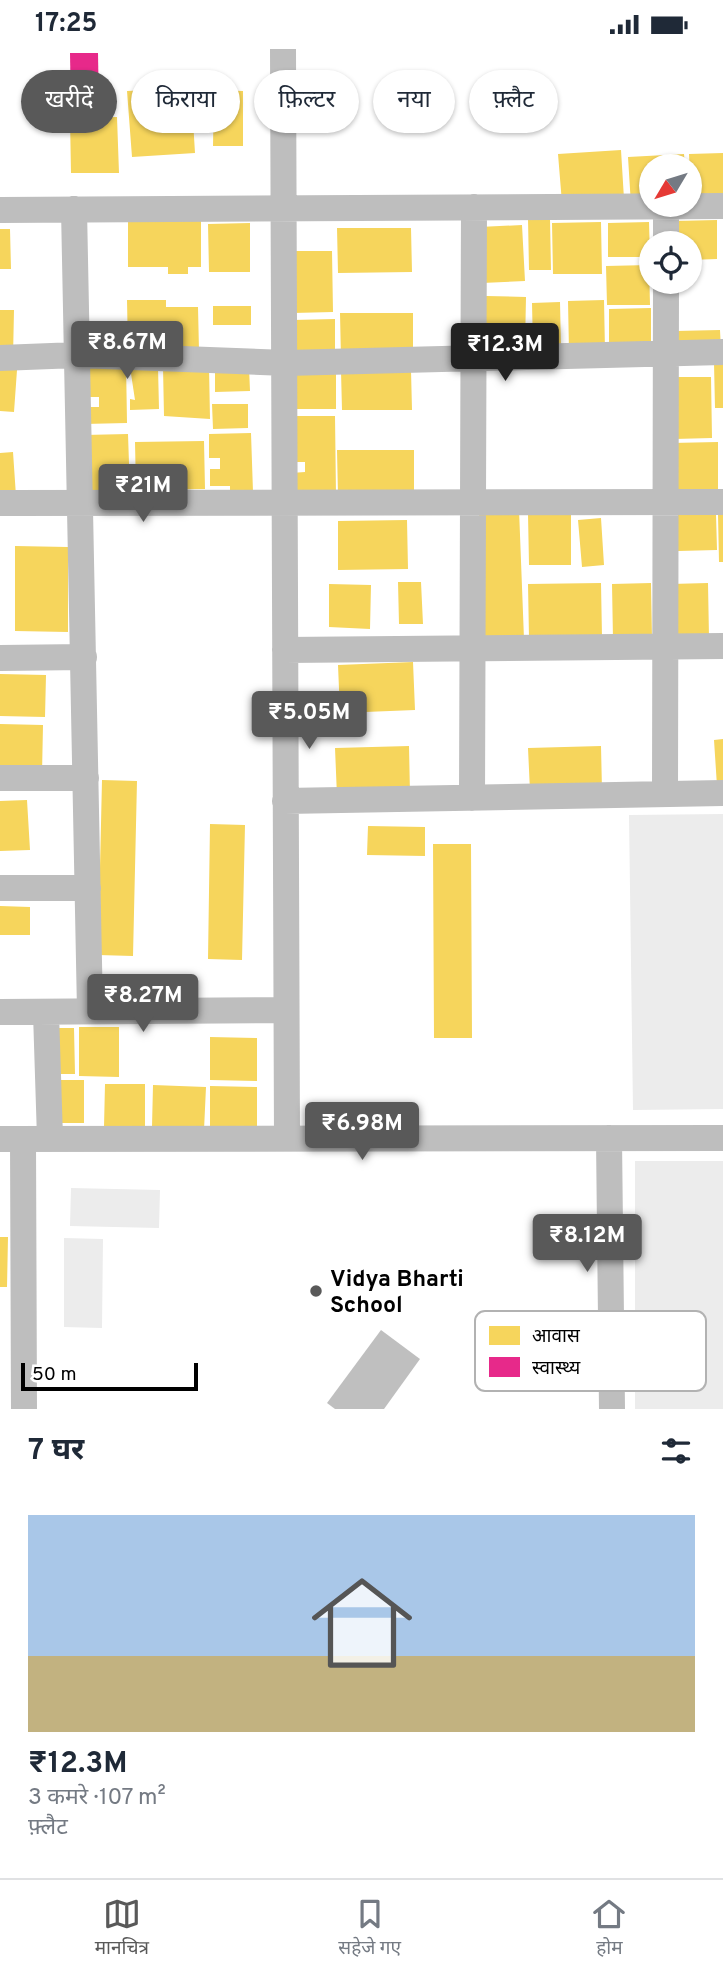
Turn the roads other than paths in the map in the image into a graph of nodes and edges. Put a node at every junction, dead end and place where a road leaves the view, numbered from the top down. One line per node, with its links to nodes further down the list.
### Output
1 (283, 49): 6 (street)
2 (639, 206): 5 (street)
3 (702, 206): 4 (street)
4 (723, 206)
5 (474, 207): 6 (street); 14 (street)
6 (284, 208): 7 (street); 15 (street)
7 (74, 209): 8 (street); 12 (street)
8 (0, 210)
9 (666, 294): 11 (street)
10 (723, 352): 11 (street)
11 (666, 353): 14 (street); 19 (street)
12 (77, 355): 13 (street); 15 (street); 16 (street)
13 (0, 358)
14 (474, 361): 15 (street); 18 (street)
15 (286, 363): 17 (street)
16 (81, 501): 17 (street); 21 (street); 26 (street)
17 (285, 501): 18 (street); 25 (street)
18 (473, 501): 19 (street); 24 (street)
19 (665, 502): 20 (street); 22 (street)
20 (723, 502)
21 (0, 503)
22 (665, 646): 23 (street); 24 (street); 31 (street)
23 (723, 646)
24 (472, 648): 25 (street); 32 (street)
25 (285, 650): 33 (street)
26 (84, 657): 27 (street); 29 (street)
27 (0, 658)
28 (0, 778): 29 (street)
29 (86, 778): 35 (street)
30 (723, 793): 31 (street)
31 (665, 794): 32 (street)
32 (472, 798): 33 (street)
33 (285, 801): 36 (street)
34 (0, 888): 35 (street)
35 (88, 888): 37 (street)
36 (286, 1010): 37 (street); 41 (street)
37 (90, 1011): 39 (street)
38 (0, 1012): 39 (street)
39 (46, 1013): 40 (street)
40 (50, 1138): 41 (street); 44 (street)
41 (287, 1138): 42 (street)
42 (609, 1138): 43 (street); 46 (street)
43 (723, 1138)
44 (11, 1139): 45 (street)
45 (12, 1291): 48 (street)
46 (611, 1311)
47 (612, 1391): 49 (street)
48 (16, 1405)
49 (612, 1409)

